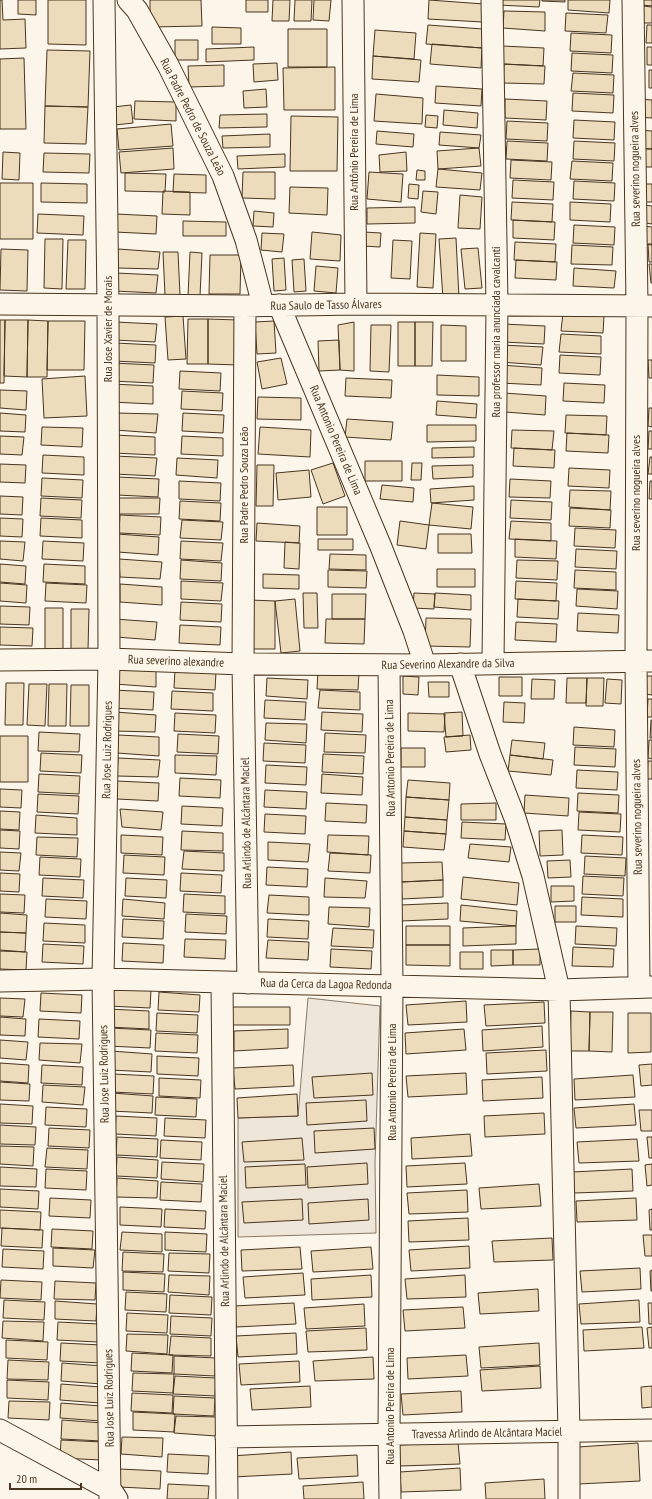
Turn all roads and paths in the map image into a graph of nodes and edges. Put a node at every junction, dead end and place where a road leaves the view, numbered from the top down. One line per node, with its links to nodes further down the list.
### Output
1 (104, 0): 9 (street, Rua Jose Xavier de Morais)
2 (128, 0): 10 (street, Rua Padre Pedro de Souza Leão)
3 (353, 0): 7 (street, Rua Antônio Pereira de Lima)
4 (492, 0): 8 (street, Rua professor maria anunciada cavalcanti)
5 (633, 0): 11 (street, Rua severino nogueira alves)
6 (0, 304): 9 (street, Rua Saulo de Tasso Álvares)
7 (356, 304): 8 (street, Rua Saulo de Tasso Álvares); 10 (street, Rua Saulo de Tasso Álvares)
8 (497, 304): 11 (street, Rua Saulo de Tasso Álvares); 15 (street, Rua professor maria anunciada cavalcanti)
9 (108, 305): 10 (street, Rua Saulo de Tasso Álvares); 12 (street, Rua Jose Xavier de Morais)
10 (262, 305): 16 (street, Rua Padre Pedro Souza Leão); 19 (street, Rua Antonio Pereira de Lima)
11 (645, 306): 14 (street, Rua severino nogueira alves)
12 (109, 659): 13 (street); 16 (street, Rua severino alexandre); 20 (street, Rua Jose Luiz Rodrigues)
13 (0, 660)
14 (644, 661): 15 (street, Rua Severino Alexandre da Silva); 25 (street, Rua severino nogueira alves)
15 (493, 663): 17 (street, Rua Severino Alexandre da Silva)
16 (243, 664): 18 (street, Rua Severino Alexandre da Silva); 23 (street, Rua Arlindo de Alcântara Maciel)
17 (460, 664): 19 (street, Rua Severino Alexandre da Silva); 26 (street)
18 (389, 665): 19 (street, Rua Severino Alexandre da Silva); 24 (street, Rua Antonio Pereira de Lima)
19 (425, 665)
20 (103, 979): 21 (street, Rua da Cerca da Lagoa Redonda); 22 (street, Rua da Cerca da Lagoa Redonda); 32 (street, Rua Jose Luiz Rodrigues)
21 (0, 981)
22 (222, 982): 23 (street, Rua da Cerca da Lagoa Redonda); 31 (street, Rua Arlindo de Alcântara Maciel)
23 (248, 983): 24 (street, Rua da Cerca da Lagoa Redonda)
24 (392, 986): 26 (street, Rua da Cerca da Lagoa Redonda); 30 (street, Rua Antonio Pereira de Lima)
25 (645, 987): 26 (street, Rua da Cerca da Lagoa Redonda)
26 (560, 990): 29 (street)
27 (0, 1430): 32 (street)
28 (652, 1430): 29 (street, Travessa Arlindo de Alcântara Maciel)
29 (569, 1432): 30 (street, Travessa Arlindo de Alcântara Maciel); 35 (street)
30 (389, 1434): 31 (street, Travessa Arlindo de Alcântara Maciel); 34 (street, Rua Antonio Pereira de Lima)
31 (226, 1437): 33 (street, Rua Arlindo de Alcântara Maciel)
32 (113, 1496)
33 (227, 1499)
34 (390, 1499)
35 (569, 1499)

